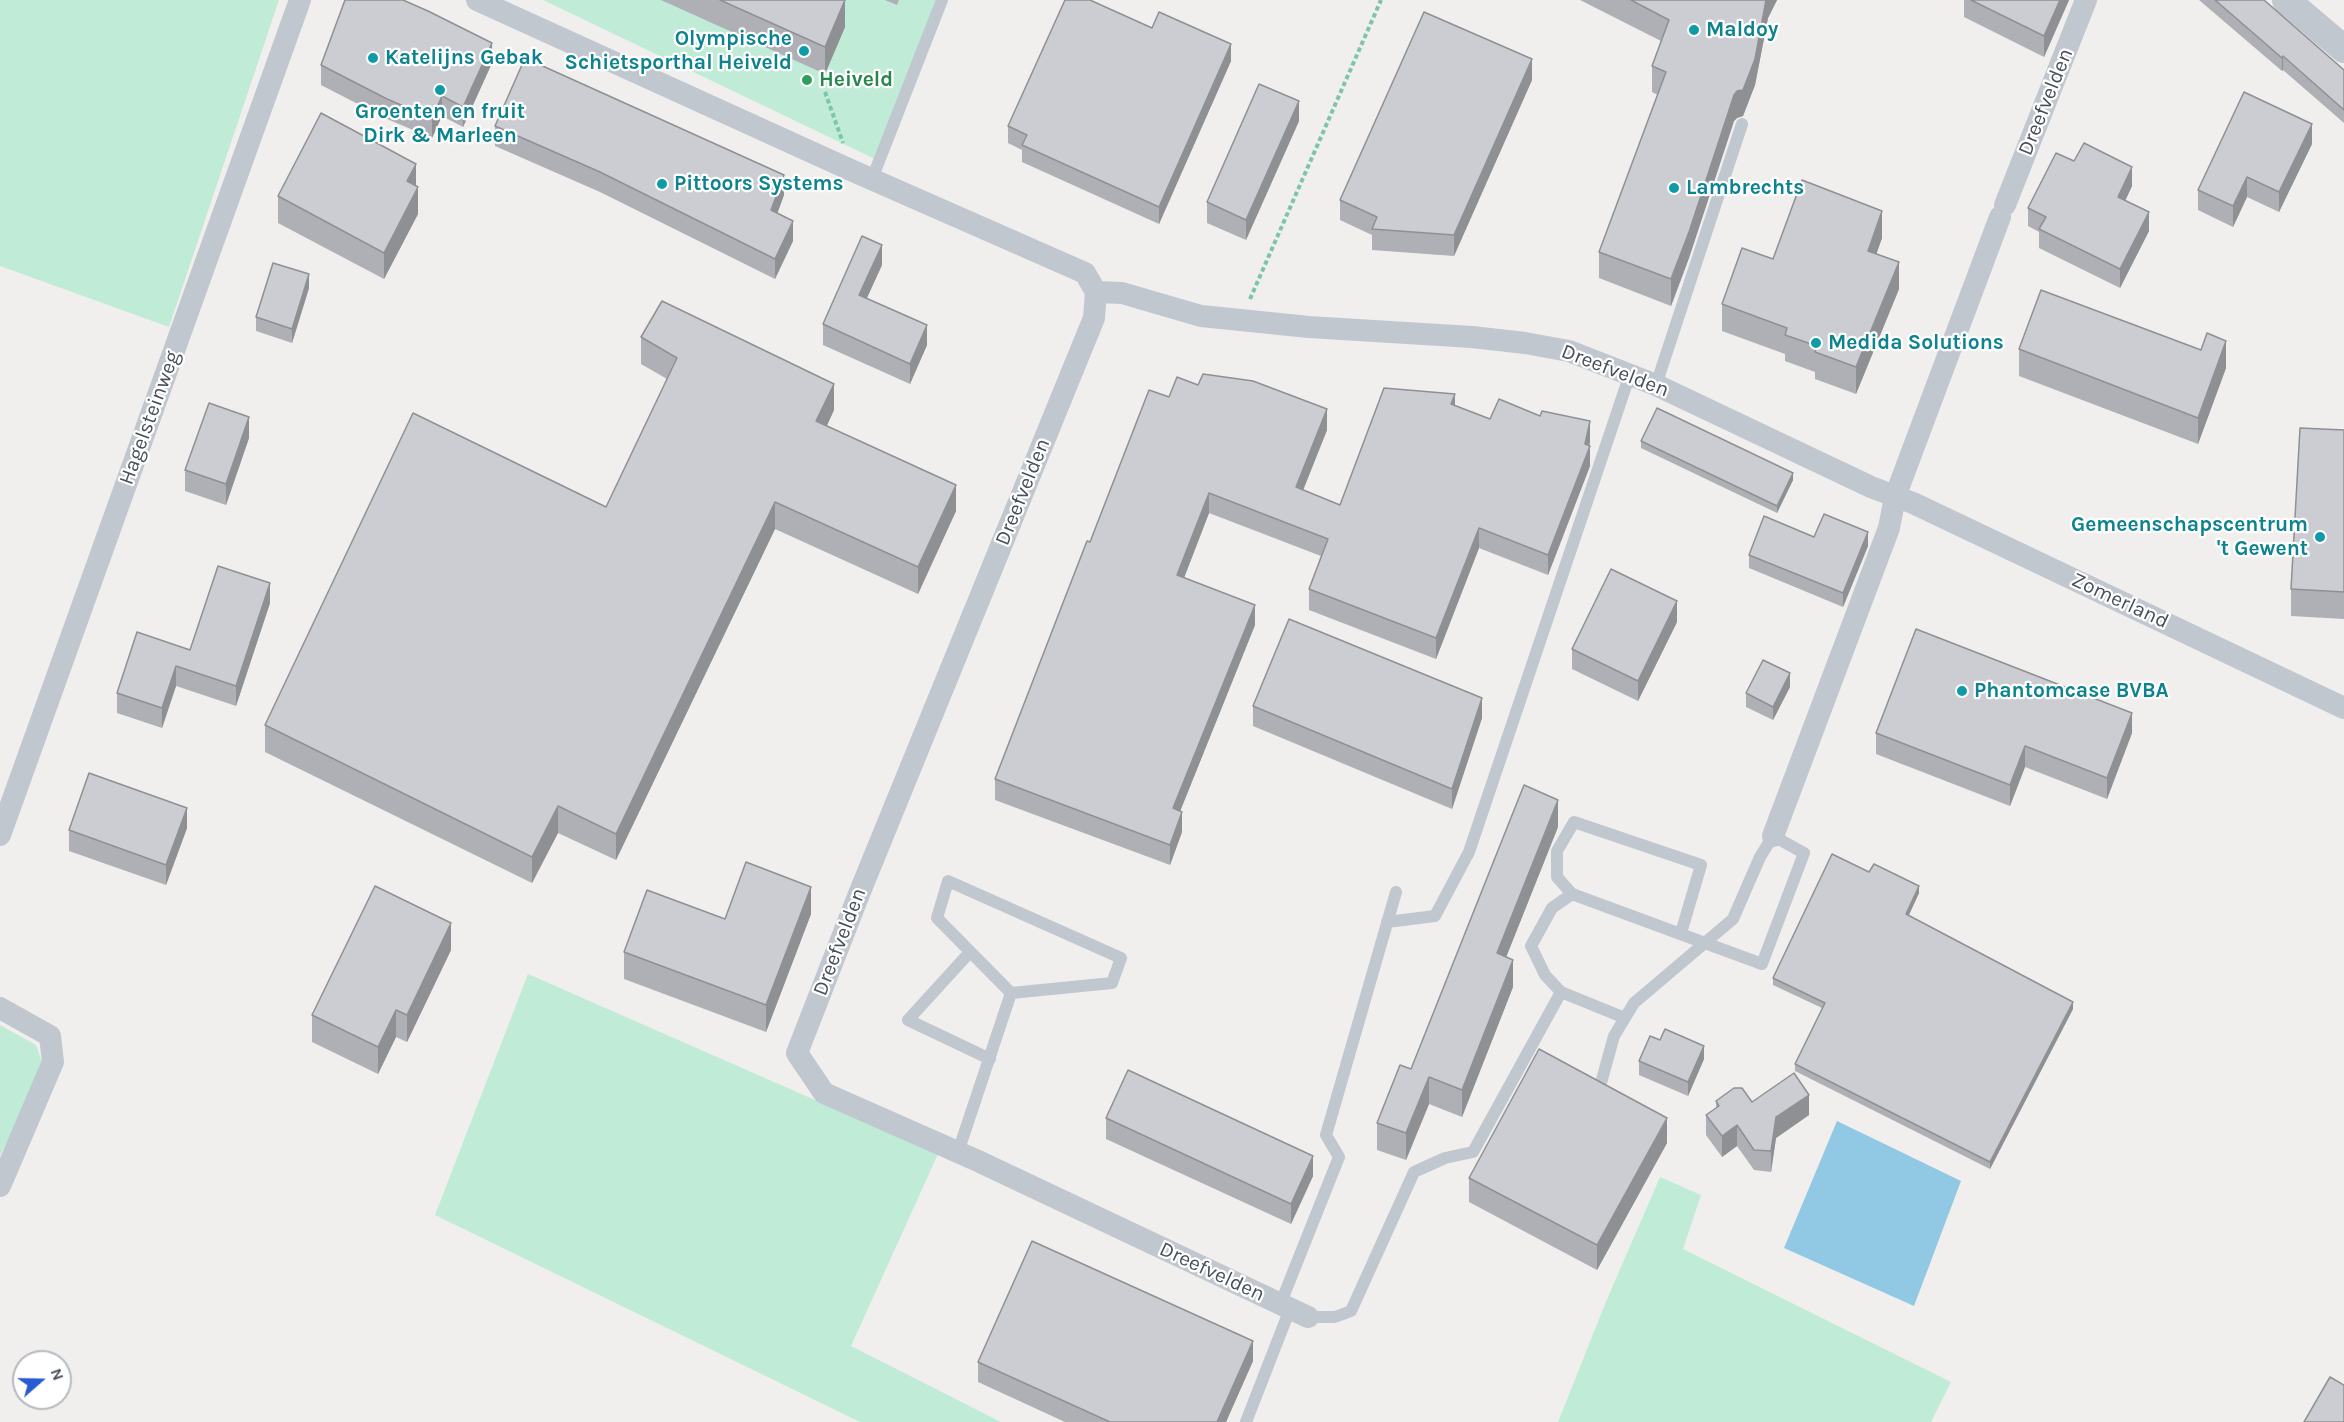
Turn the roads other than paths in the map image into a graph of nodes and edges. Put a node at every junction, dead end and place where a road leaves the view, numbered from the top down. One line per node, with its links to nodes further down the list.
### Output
1 (300, 0): 14 (street, Hagelsteinweg)
2 (477, 0): 8 (street)
3 (942, 0): 8 (lane)
4 (2086, 0): 12 (street, Dreefvelden)
5 (2286, 0): 6 (street)
6 (2344, 49)
7 (1742, 124): 11 (lane)
8 (863, 175): 9 (street)
9 (1096, 292): 10 (street, Dreefvelden); 28 (street, Dreefvelden)
10 (1630, 374): 11 (street, Dreefvelden); 18 (lane)
11 (1656, 385): 12 (street, Dreefvelden)
12 (1895, 497): 13 (street, Zomerland); 15 (street, Dreefvelden)
13 (2344, 708)
14 (0, 835)
15 (1773, 836): 20 (lane); 20 (lane)
16 (1396, 892): 18 (lane)
17 (1572, 894): 19 (lane); 19 (lane); 22 (lane)
18 (1387, 922): 30 (lane)
19 (1681, 933): 20 (lane)
20 (1706, 942): 25 (lane)
21 (970, 952): 23 (lane); 23 (lane); 26 (lane)
22 (1561, 992): 25 (lane); 30 (lane)
23 (1011, 993): 26 (lane)
24 (0, 1008): 29 (street)
25 (1625, 1018): 27 (lane)
26 (990, 1059): 28 (lane)
27 (1598, 1094)
28 (958, 1152): 30 (street, Dreefvelden)
29 (0, 1186)
30 (1293, 1310): 31 (lane)
31 (1246, 1422)

